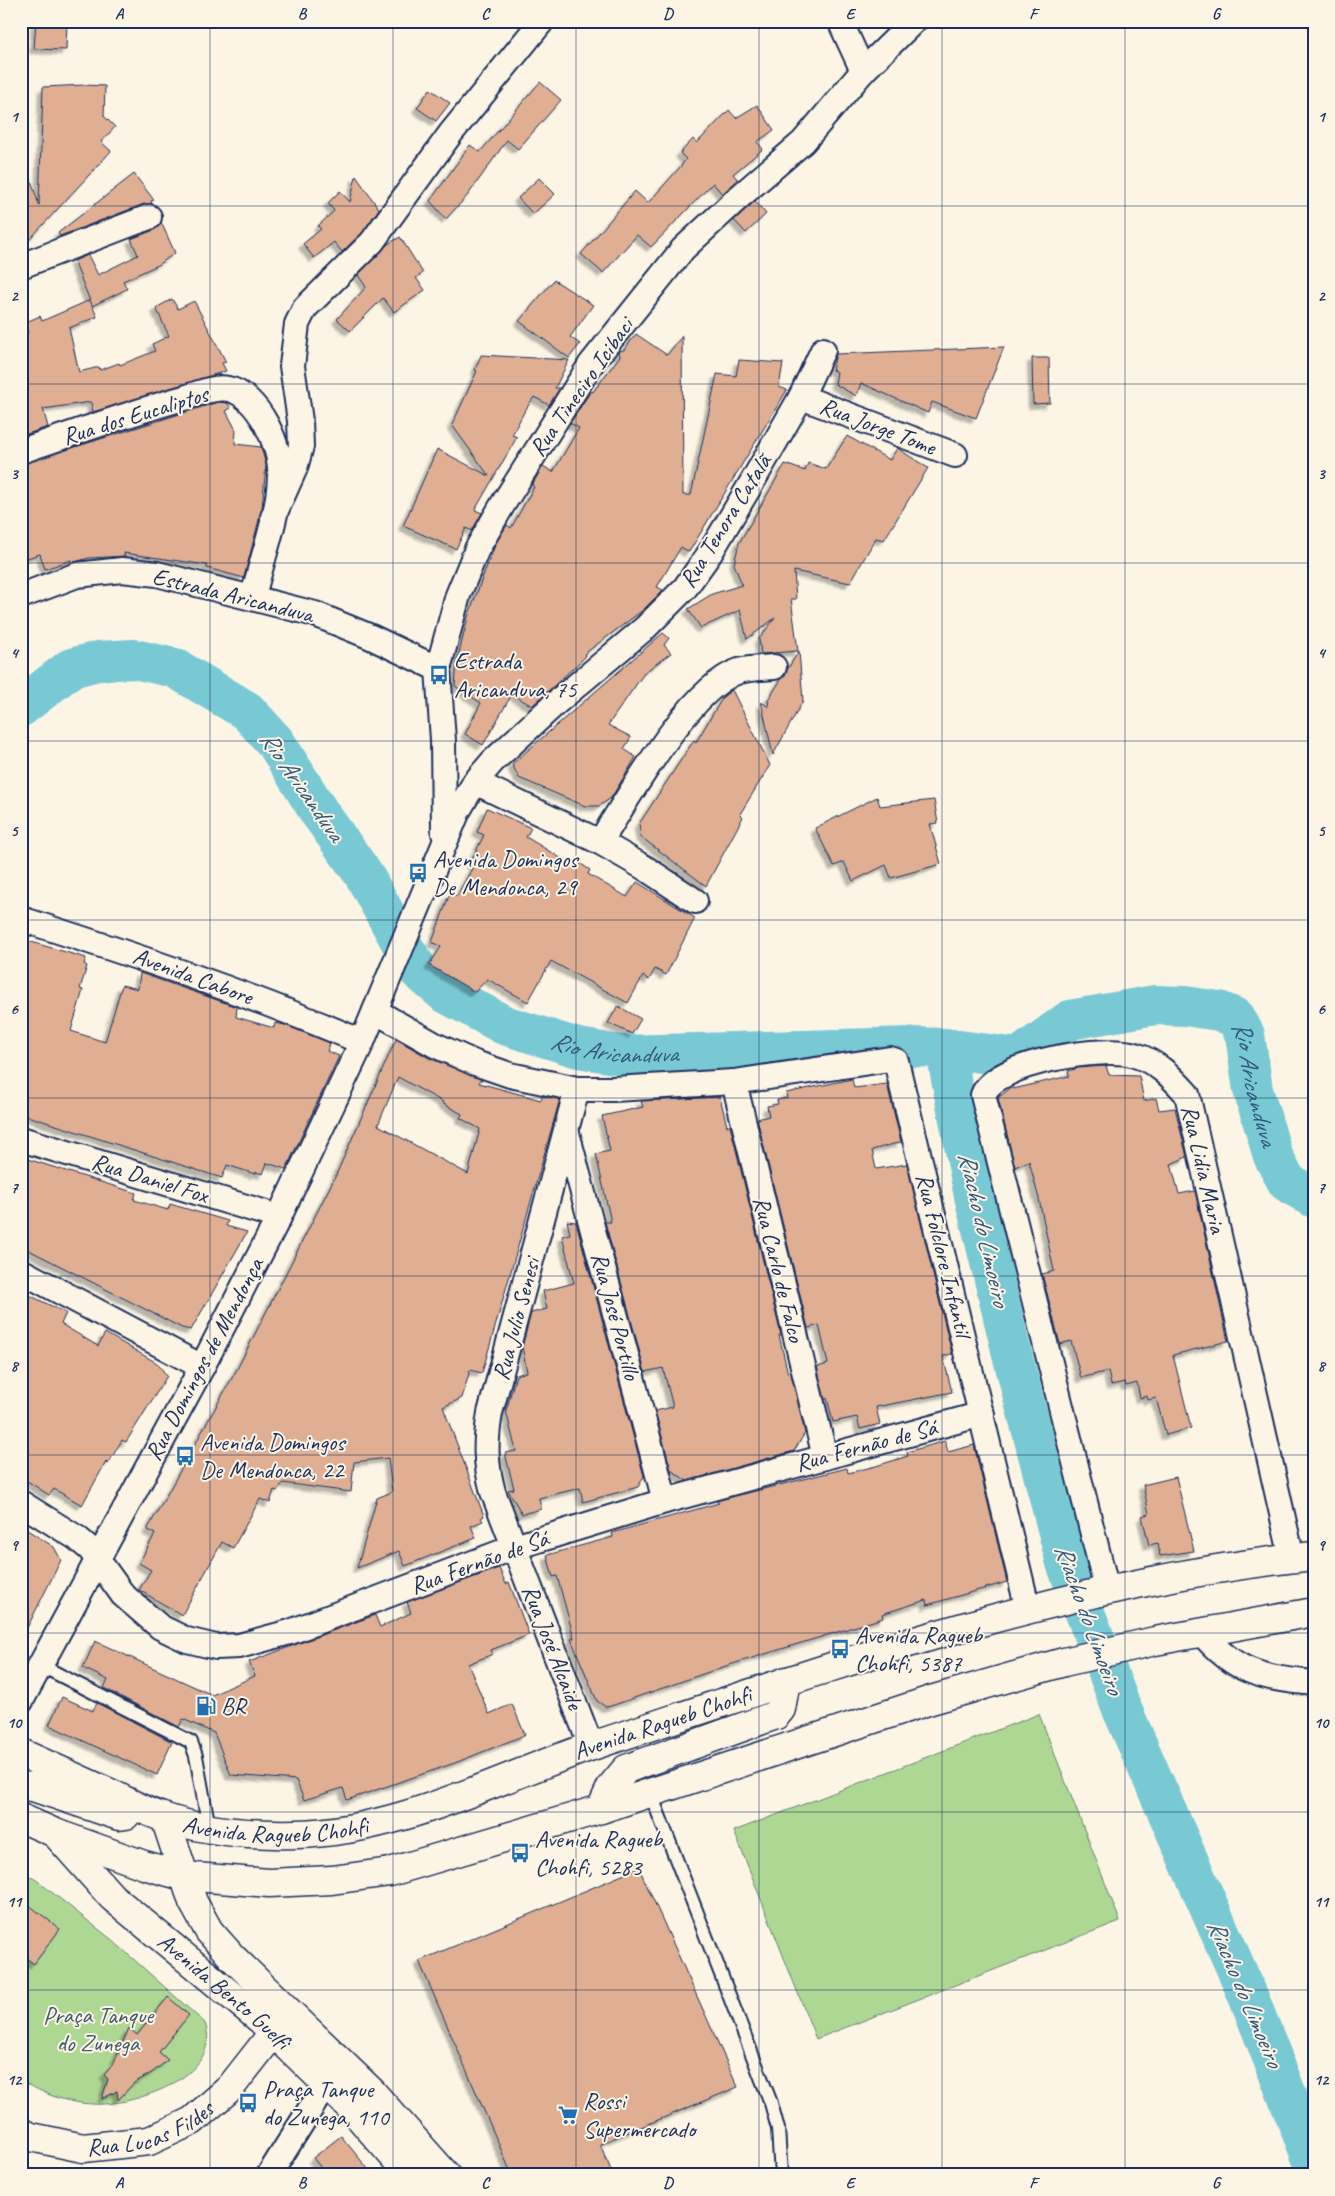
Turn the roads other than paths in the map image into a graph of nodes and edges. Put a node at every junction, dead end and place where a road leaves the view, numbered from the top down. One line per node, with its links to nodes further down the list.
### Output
1 (542, 21): 11 (street)
2 (840, 21): 4 (street)
3 (914, 21): 4 (street, Rua Tineciro Icibaci)
4 (864, 71): 15 (street, Rua Tineciro Icibaci)
5 (149, 217): 6 (street)
6 (21, 266)
7 (823, 350): 8 (street, Rua Tenora Catalã)
8 (801, 397): 10 (street, Rua Jorge Tome); 16 (street, Rua Tenora Catalã)
9 (21, 451): 11 (street, Rua dos Eucaliptos)
10 (955, 455)
11 (274, 517): 13 (street, Rua dos Eucaliptos)
12 (21, 596): 13 (street, Estrada Aricanduva)
13 (252, 597): 15 (street, Estrada Aricanduva)
14 (774, 667): 17 (street)
15 (438, 669): 18 (street, Rua Tineciro Icibaci)
16 (475, 782): 17 (street); 18 (street, Rua Tenora Catalã)
17 (600, 842): 19 (street)
18 (443, 847): 21 (street, Rua Domingos de Mendonça)
19 (694, 901)
20 (21, 920): 22 (street, Avenida Cabore)
21 (375, 1011): 22 (street, Rua Domingos de Mendonça); 24 (street)
22 (362, 1042): 27 (street, Rua Domingos de Mendonça)
23 (734, 1082): 24 (street, Rua Folclore Infantil); 30 (street, Rua Folclore Infantil); 31 (street, Rua Carlo de Falco)
24 (577, 1089): 25 (street, Rua Julio Senesi)
25 (567, 1130): 32 (street, Rua José Portillo); 34 (street, Rua Julio Senesi)
26 (21, 1139): 27 (street, Rua Daniel Fox)
27 (278, 1217): 29 (street, Rua Domingos de Mendonça)
28 (21, 1272): 29 (street)
29 (202, 1368): 36 (street, Rua Domingos de Mendonça)
30 (982, 1414): 31 (street, Rua Fernão de Sá); 38 (street, Rua Folclore Infantil)
31 (825, 1457): 32 (street, Rua Fernão de Sá)
32 (665, 1501): 34 (street, Rua Fernão de Sá)
33 (21, 1503): 36 (street, Rua Fernão de Sá)
34 (515, 1547): 36 (street, Rua Fernão de Sá); 45 (street, Rua José Alcaide)
35 (1303, 1557): 37 (main road, Avenida Ragueb Chohfi); 37 (street, Rua Lidia Maria)
36 (98, 1558): 41 (street, Rua Domingos de Mendonça)
37 (1102, 1592): 38 (main road, Avenida Ragueb Chohfi)
38 (1038, 1607): 42 (main road, Avenida Ragueb Chohfi)
39 (1314, 1612): 40 (main road)
40 (1200, 1632): 43 (street); 48 (main road)
41 (40, 1665): 44 (street, Rua Domingos de Mendonça); 52 (lane)
42 (786, 1681): 45 (main road, Avenida Ragueb Chohfi); 49 (main road)
43 (1314, 1683)
44 (21, 1701)
45 (591, 1746): 52 (main road, Avenida Ragueb Chohfi)
46 (21, 1753): 50 (main road, Avenida Ragueb Chohfi)
47 (21, 1786): 50 (main road)
48 (650, 1792): 49 (main road); 61 (lane)
49 (602, 1809): 54 (main road)
50 (160, 1816): 52 (main road, Avenida Ragueb Chohfi); 54 (main road, Avenida Bento Guelfi)
51 (21, 1818): 53 (main road)
52 (209, 1828)
53 (55, 1833): 54 (main road); 55 (main road, Avenida Bento Guelfi)
54 (183, 1876): 55 (main road, Avenida Bento Guelfi)
55 (274, 2022): 56 (main road, Avenida Bento Guelfi); 57 (main road, Rua Lucas Fildes); 60 (main road, Avenida Bento Guelfi)
56 (326, 2084): 58 (street); 59 (main road, Avenida Bento Guelfi)
57 (24, 2141)
58 (269, 2175)
59 (410, 2175)
60 (446, 2175)
61 (781, 2175)

